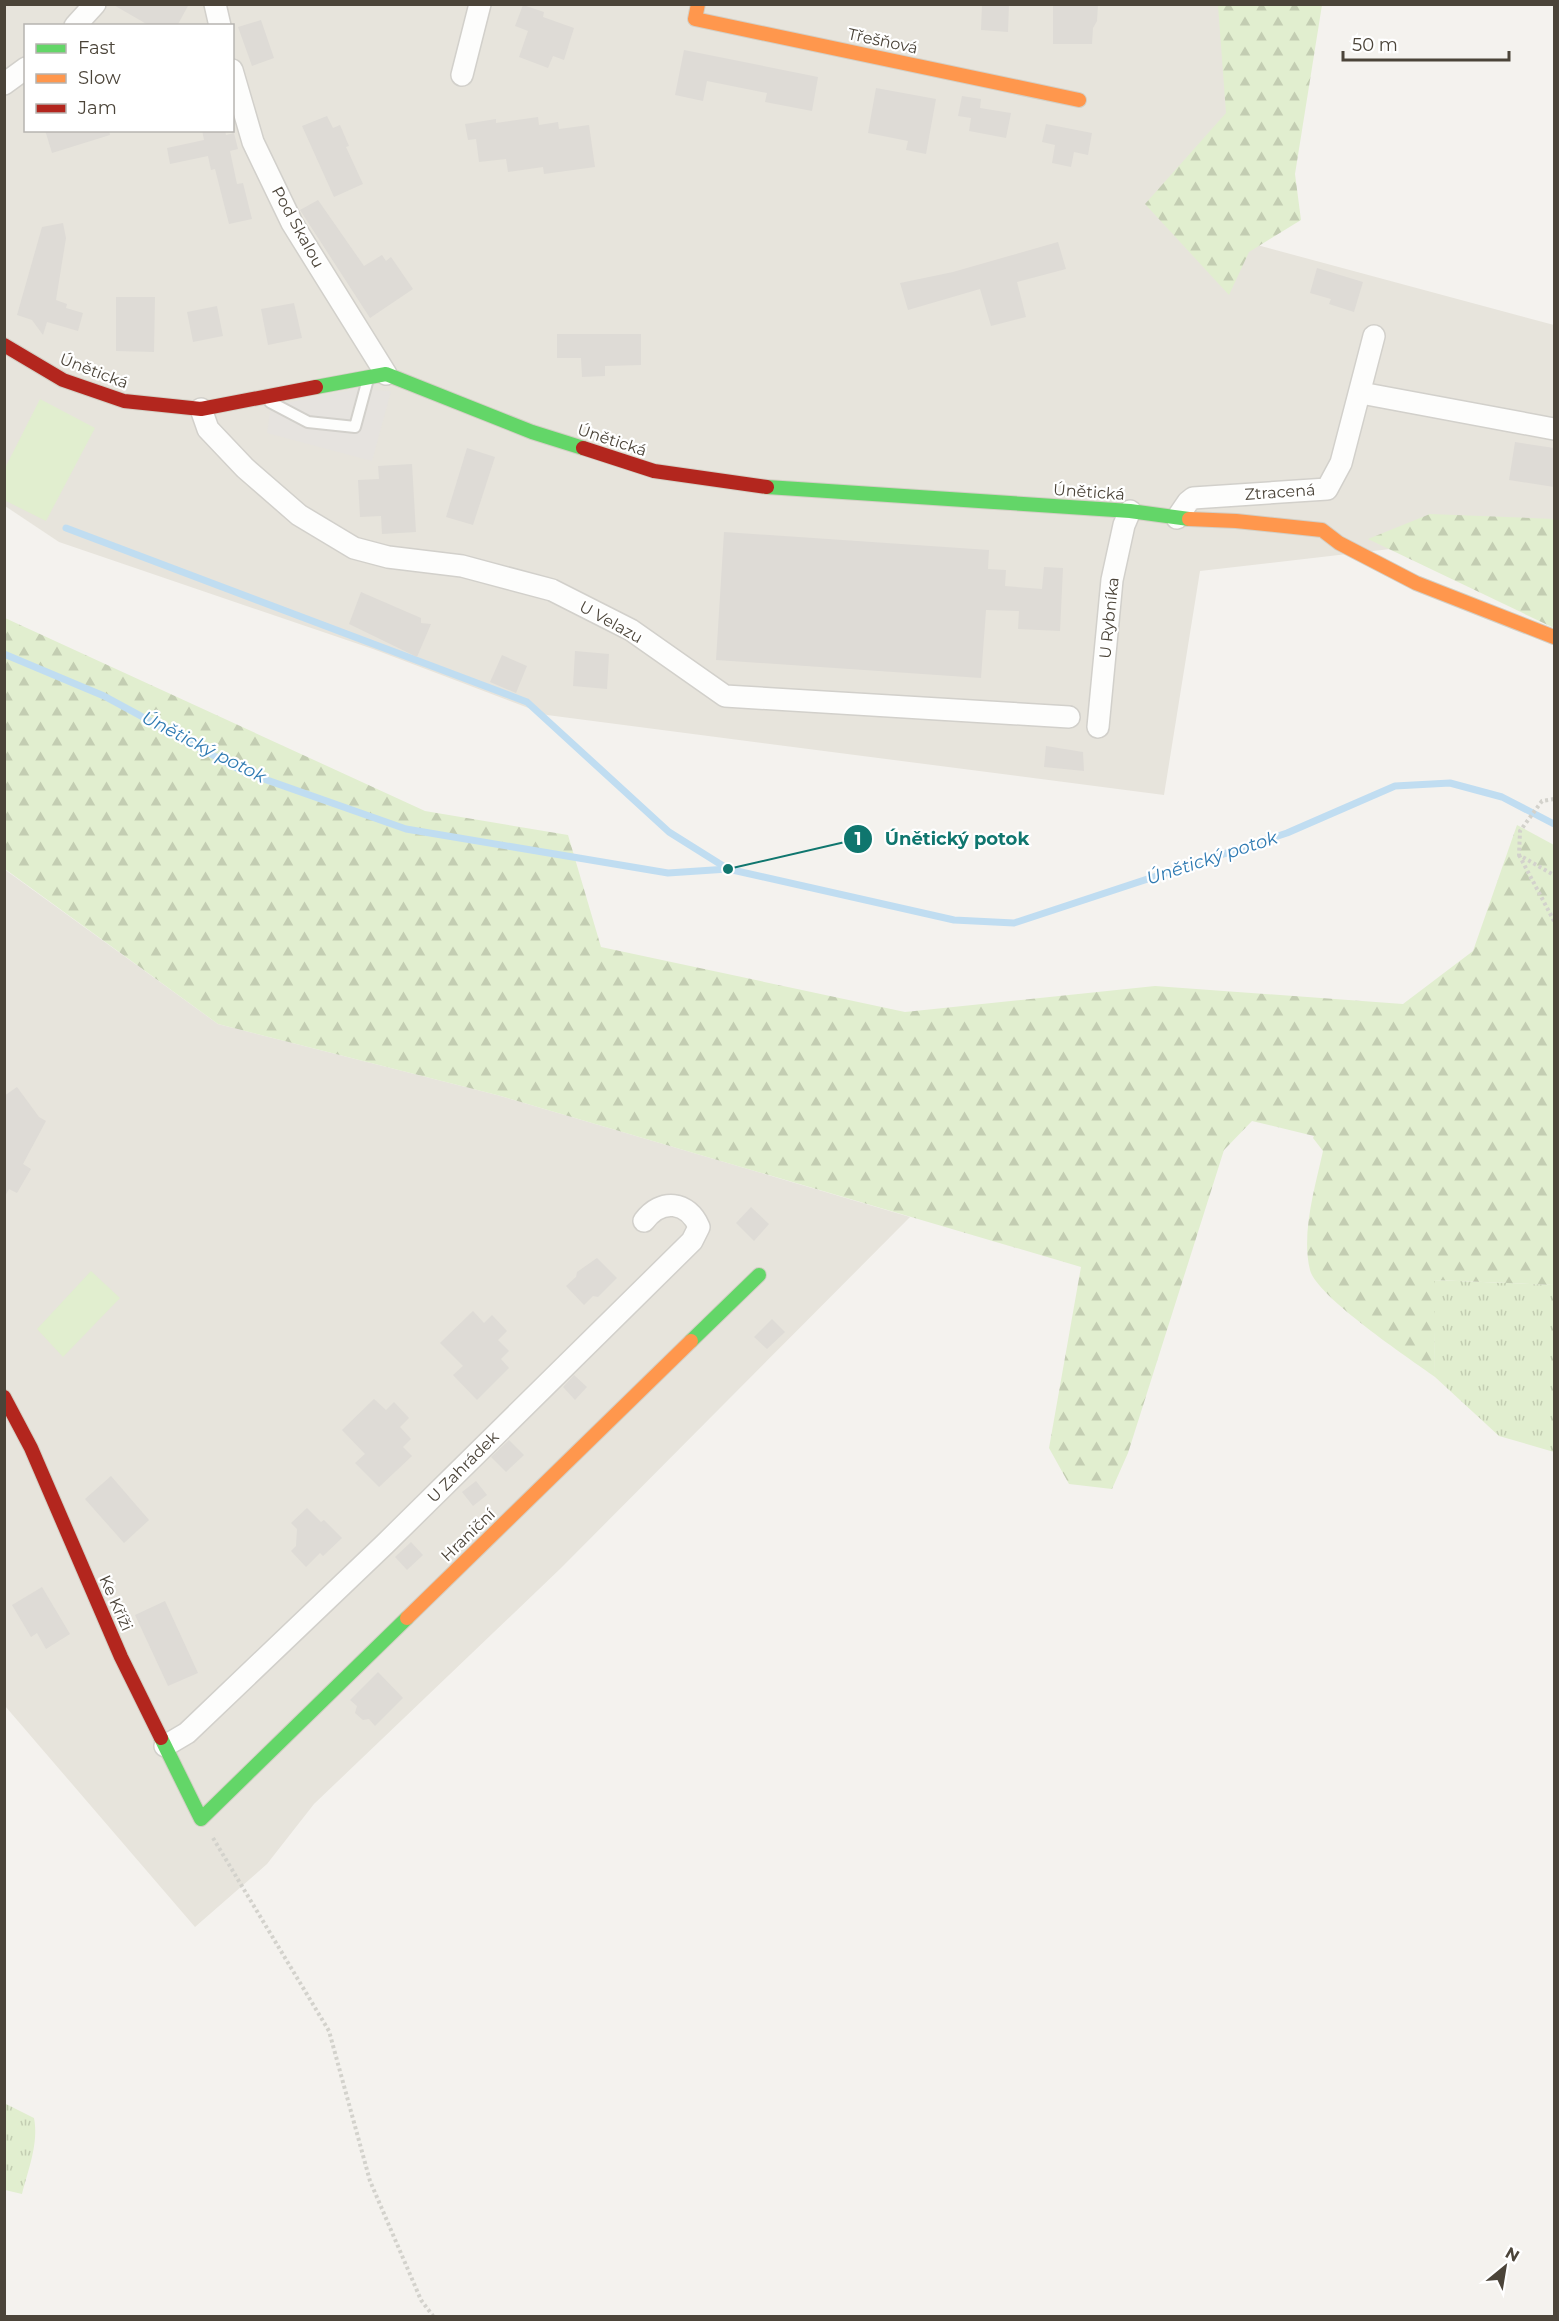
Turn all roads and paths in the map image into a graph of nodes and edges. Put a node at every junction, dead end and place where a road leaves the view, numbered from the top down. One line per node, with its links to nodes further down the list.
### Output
1 (95, 4): 5 (street)
2 (215, 4): 6 (street)
3 (480, 4): 8 (street)
4 (698, 4): 11 (street, Třešňová)
5 (77, 24)
6 (220, 24)
7 (24, 69): 10 (street)
8 (462, 75)
9 (234, 77): 14 (street, Pod Skalou)
10 (4, 84)
11 (1079, 100)
12 (1374, 336): 15 (street, Ztracená)
13 (4, 345): 17 (street, Únětická)
14 (377, 376): 16 (street, Únětická); 16 (lane); 19 (street, Únětická)
15 (1361, 393): 18 (street); 20 (street, Ztracená)
16 (262, 398): 17 (street, Únětická)
17 (201, 409): 22 (street, U Velazu)
18 (1554, 429)
19 (1131, 511): 20 (street, Únětická); 23 (street, U Rybníka)
20 (1177, 518): 21 (street, Únětická)
21 (1554, 637)
22 (1069, 717)
23 (1098, 727)
24 (1554, 799): 25 (path)
25 (1519, 855): 26 (path); 27 (path)
26 (1554, 875)
27 (1554, 921)
28 (644, 1221): 31 (street, U Zahrádek)
29 (759, 1275): 32 (street, Hraniční)
30 (4, 1397): 31 (street, Ke Kříži)
31 (165, 1746): 32 (street, Ke Kříži)
32 (201, 1820): 33 (path)
33 (433, 2316)

